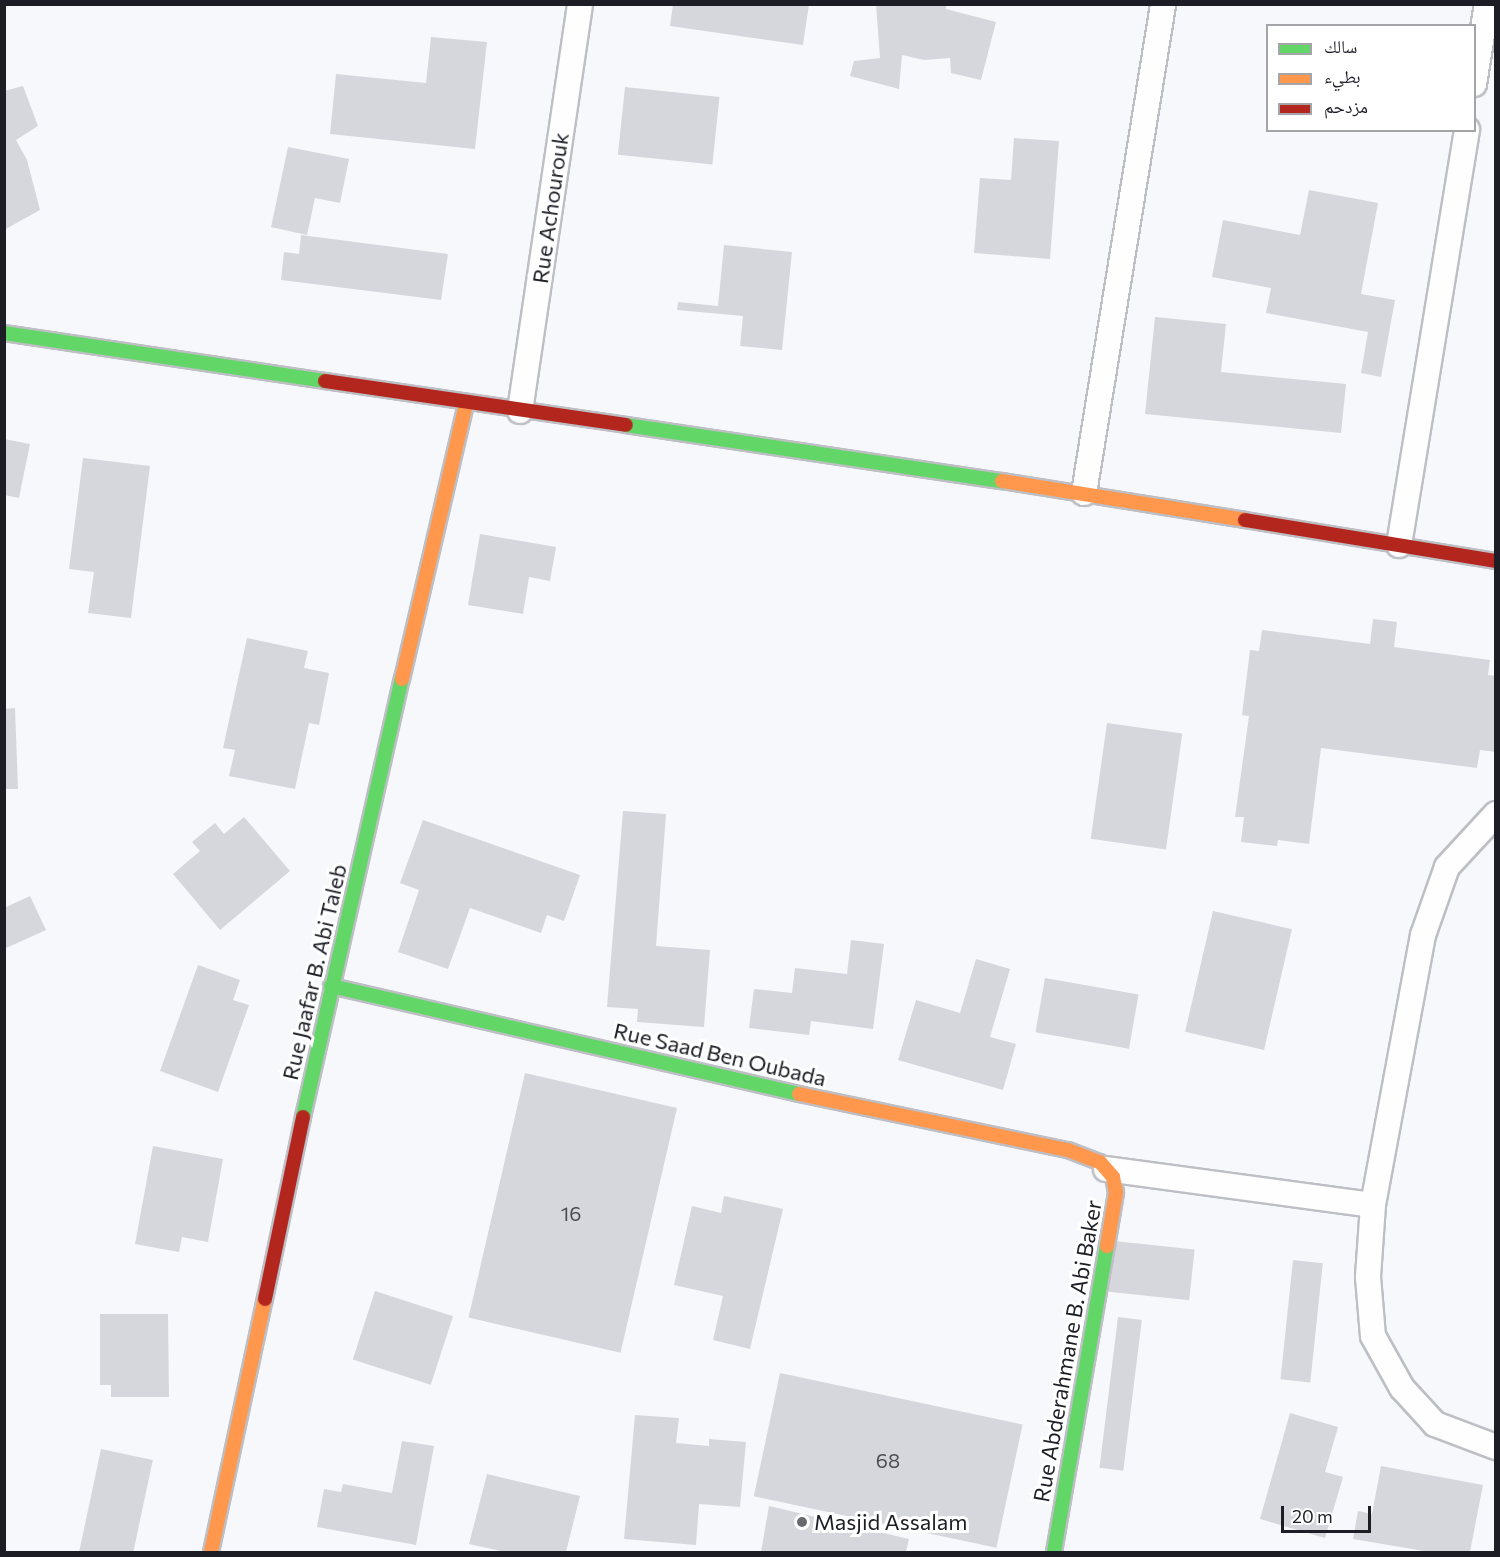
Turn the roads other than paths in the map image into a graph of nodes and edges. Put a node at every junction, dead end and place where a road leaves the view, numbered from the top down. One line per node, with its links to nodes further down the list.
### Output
1 (580, 4): 8 (street, Rue Achourouk)
2 (1163, 4): 9 (street)
3 (1487, 4): 4 (street)
4 (1476, 72)
5 (1467, 132): 10 (street)
6 (4, 333): 7 (street)
7 (466, 403): 8 (street); 13 (street, Rue Jaafar B. Abi Taleb)
8 (520, 411): 9 (street)
9 (1084, 493): 10 (street)
10 (1400, 545): 11 (street)
11 (1496, 561)
12 (1496, 814): 15 (street)
13 (331, 986): 14 (street, Rue Saad Ben Oubada); 17 (street, Rue Jaafar B. Abi Taleb)
14 (1103, 1165): 15 (street); 18 (street, Rue Abderahmane B. Abi Baker)
15 (1373, 1205): 16 (street)
16 (1496, 1448)
17 (211, 1552)
18 (1054, 1552)

